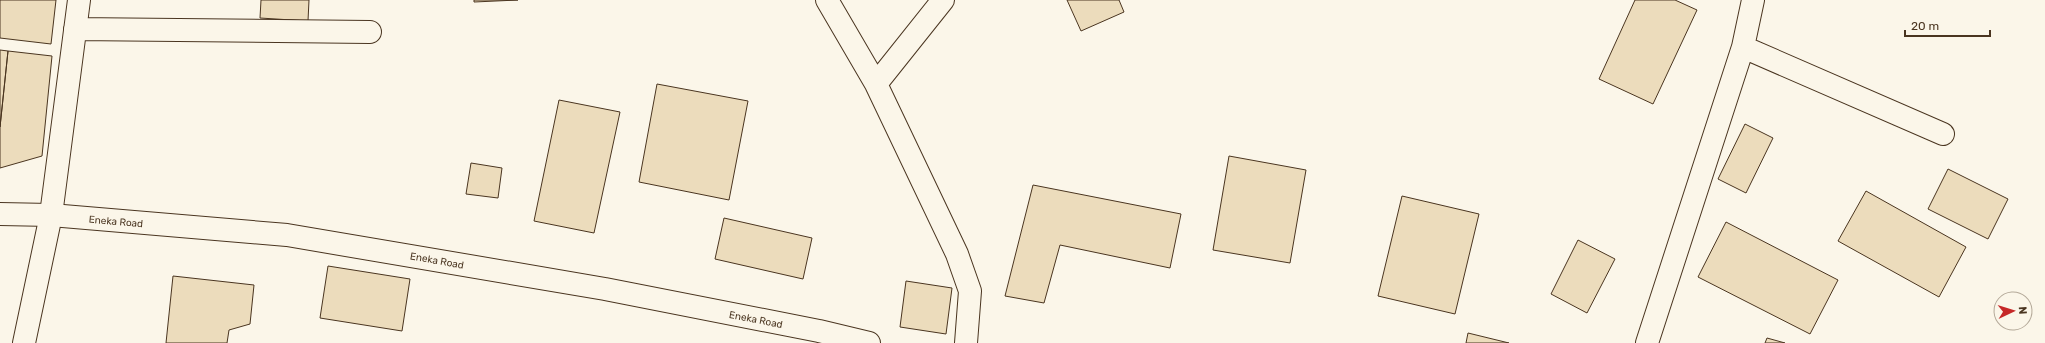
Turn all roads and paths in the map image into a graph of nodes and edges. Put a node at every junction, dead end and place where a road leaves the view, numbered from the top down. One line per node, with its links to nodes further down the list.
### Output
1 (79, 0): 5 (street)
2 (828, 0): 8 (street)
3 (943, 0): 8 (street)
4 (1753, 0): 7 (street)
5 (75, 29): 6 (street); 11 (street)
6 (370, 32)
7 (1743, 47): 9 (street); 15 (street)
8 (876, 84): 14 (street)
9 (1943, 134)
10 (0, 214): 11 (street, Eneka Road)
11 (51, 216): 12 (street); 13 (street, Eneka Road)
12 (24, 343)
13 (869, 343)
14 (966, 343)
15 (1647, 343)

